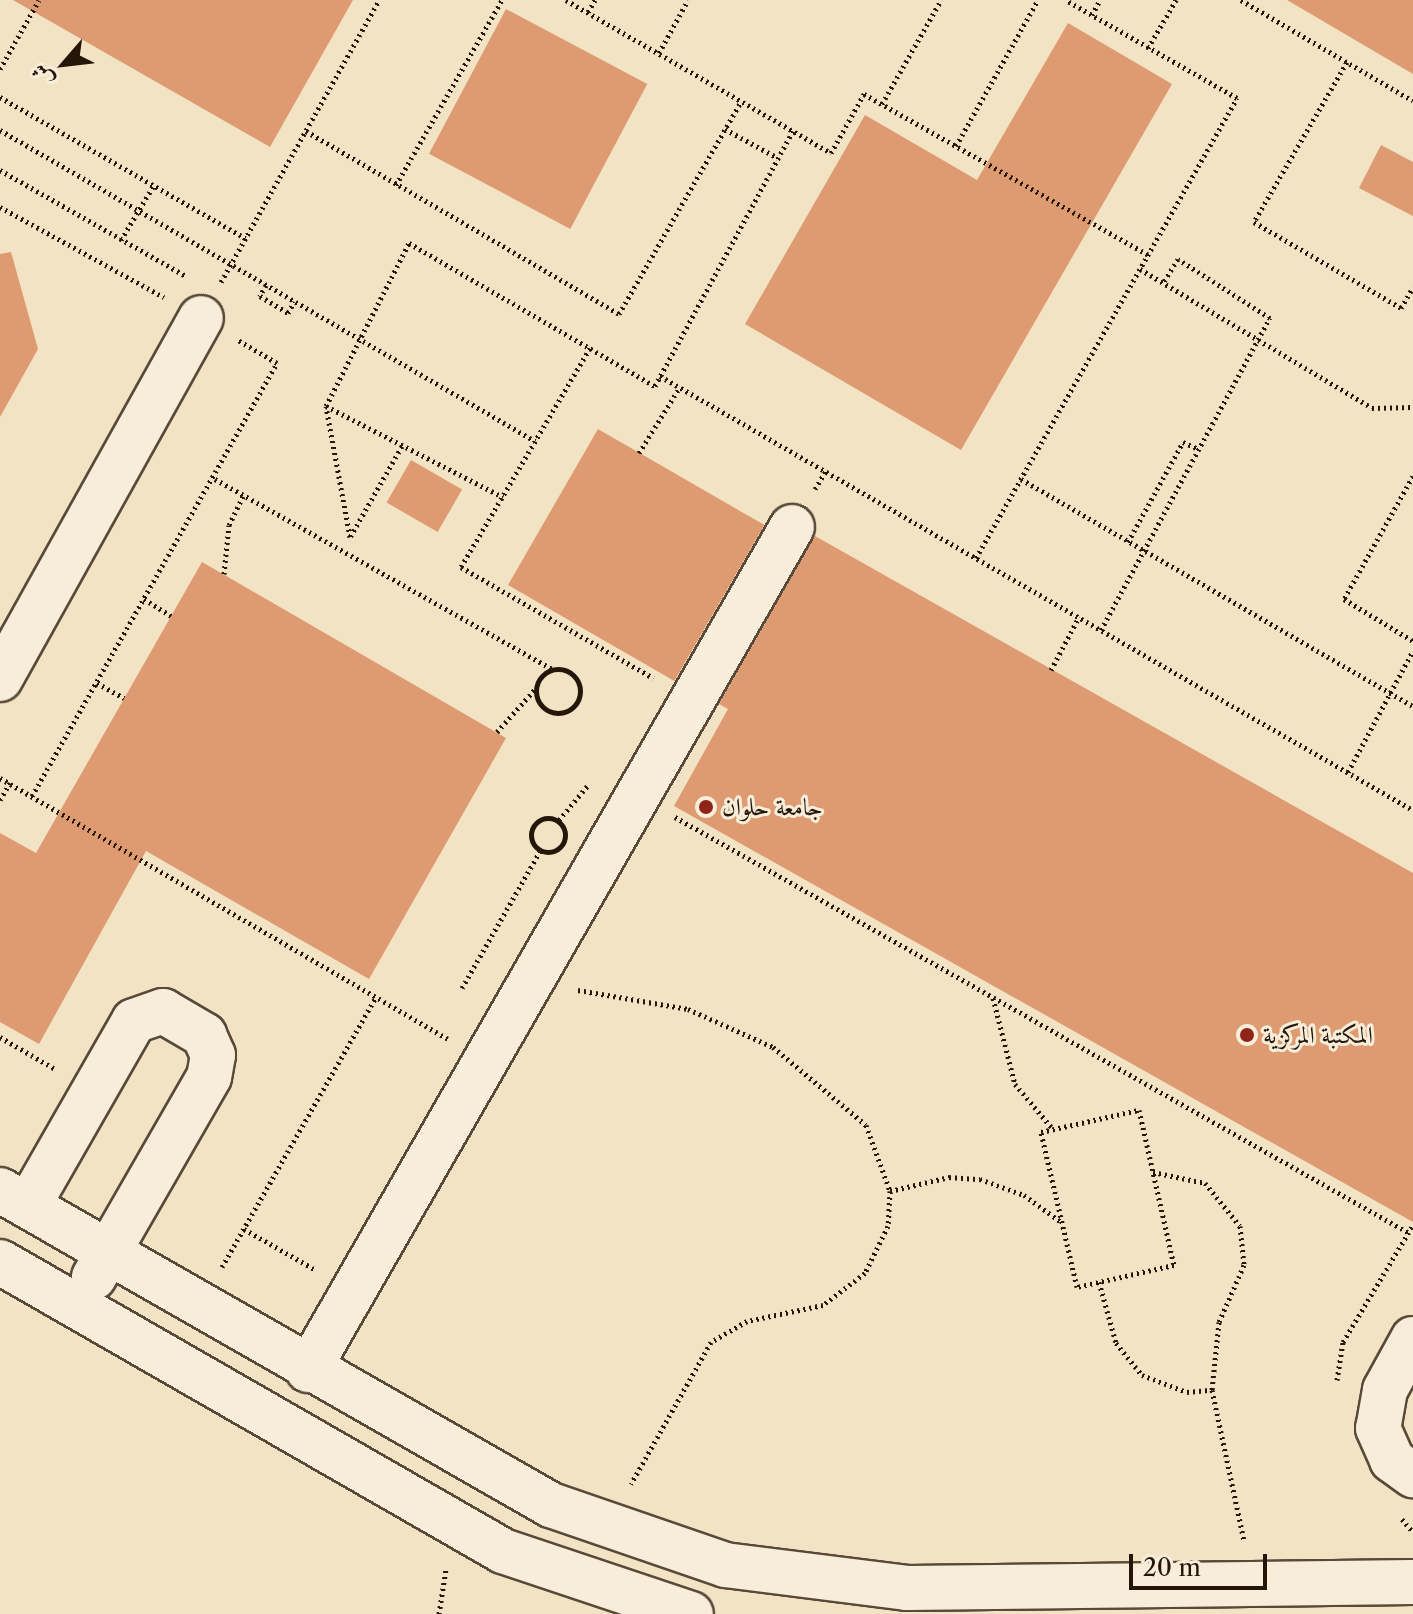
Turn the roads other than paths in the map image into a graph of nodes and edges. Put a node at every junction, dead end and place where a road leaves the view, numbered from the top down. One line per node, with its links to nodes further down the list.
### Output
1 (208, 305): 3 (lane)
2 (792, 527): 9 (lane)
3 (0, 679)
4 (14, 1198): 5 (lane); 5 (lane)
5 (108, 1253): 7 (lane); 9 (lane)
6 (0, 1262): 7 (lane)
7 (77, 1307): 12 (lane)
8 (1413, 1339): 10 (lane)
9 (308, 1370): 11 (lane)
10 (1413, 1475)
11 (1413, 1582)
12 (691, 1614)

